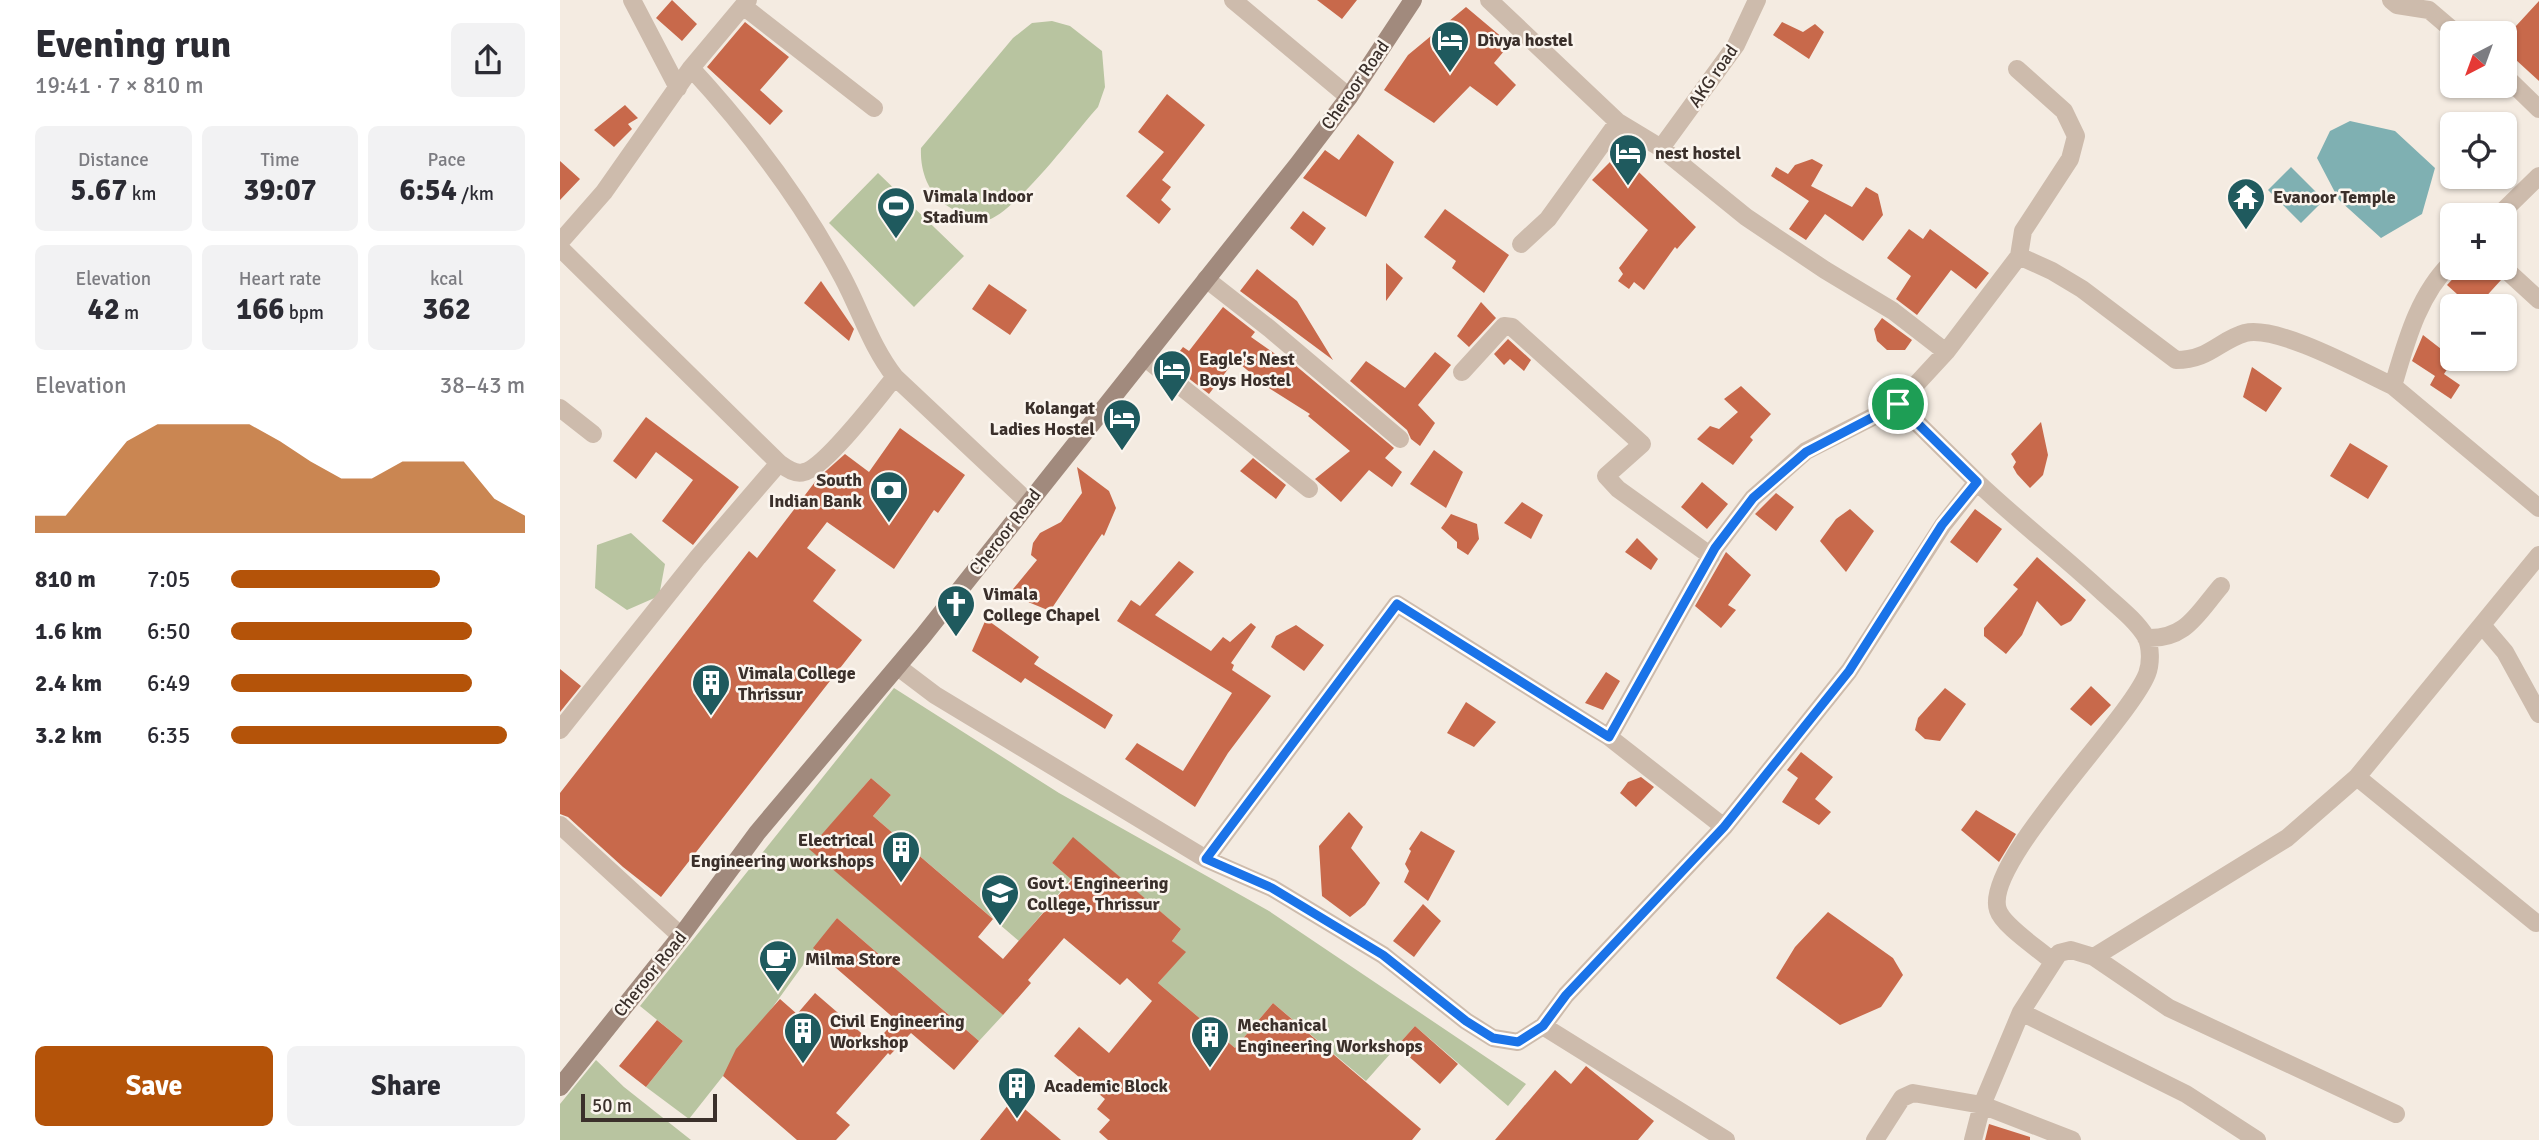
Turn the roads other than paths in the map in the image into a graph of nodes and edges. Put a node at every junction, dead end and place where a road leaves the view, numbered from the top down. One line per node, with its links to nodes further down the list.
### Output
1 (632, 0): 11 (street)
2 (1233, 0): 13 (street)
3 (1413, 0): 13 (main road, Cheroor Road)
4 (1489, 0): 16 (street)
5 (1757, 0): 17 (street, AKG road)
6 (2391, 0): 8 (street)
7 (746, 3): 9 (street); 14 (street)
8 (2442, 21)
9 (691, 68): 11 (street); 31 (street)
10 (2017, 69): 23 (street)
11 (678, 88): 20 (street)
12 (2517, 88): 15 (street)
13 (1349, 97): 25 (main road, Cheroor Road)
14 (874, 108)
15 (2539, 109)
16 (1618, 122): 17 (street); 21 (street)
17 (1661, 148): 28 (street)
18 (2539, 176): 19 (street)
19 (2511, 203)
20 (560, 242)
21 (1521, 244)
22 (560, 248): 37 (street)
23 (2019, 256): 28 (street); 32 (street)
24 (2440, 275): 32 (street)
25 (1206, 279): 29 (main road, Cheroor Road); 36 (street)
26 (2517, 280): 27 (street)
27 (2539, 300)
28 (1946, 352): 33 (street)
29 (1144, 357): 39 (street); 40 (main road, Cheroor Road)
30 (1462, 372): 43 (street)
31 (895, 377): 37 (street); 40 (street)
32 (2393, 386): 41 (street)
33 (1898, 404): 38 (street); 43 (street)
34 (560, 408): 35 (street)
35 (593, 434)
36 (1400, 439)
37 (779, 463): 49 (street)
38 (1977, 482): 46 (street); 53 (street)
39 (1309, 489)
40 (1028, 502): 47 (main road, Cheroor Road)
41 (2539, 509)
42 (2539, 555): 45 (street)
43 (1711, 556): 50 (street)
44 (2221, 586): 46 (street)
45 (2482, 625): 48 (street); 51 (street)
46 (2146, 638): 58 (street)
47 (898, 667): 54 (street); 56 (main road, Cheroor Road)
48 (2539, 714)
49 (560, 730)
50 (1609, 737): 53 (street); 54 (street)
51 (2357, 777): 55 (street); 57 (street)
52 (560, 825): 56 (street)
53 (1724, 827): 60 (street)
54 (1206, 859): 60 (street)
55 (2536, 923)
56 (681, 936): 61 (main road, Cheroor Road)
57 (2094, 957): 58 (street); 63 (street)
58 (2052, 961): 59 (street)
59 (2021, 1012): 62 (street); 68 (street)
60 (1543, 1026): 64 (street)
61 (560, 1087)
62 (1982, 1105): 65 (street); 66 (street); 67 (street)
63 (2396, 1114)
64 (1726, 1140)
65 (1875, 1140)
66 (1973, 1140)
67 (2072, 1140)
68 (2258, 1140)

